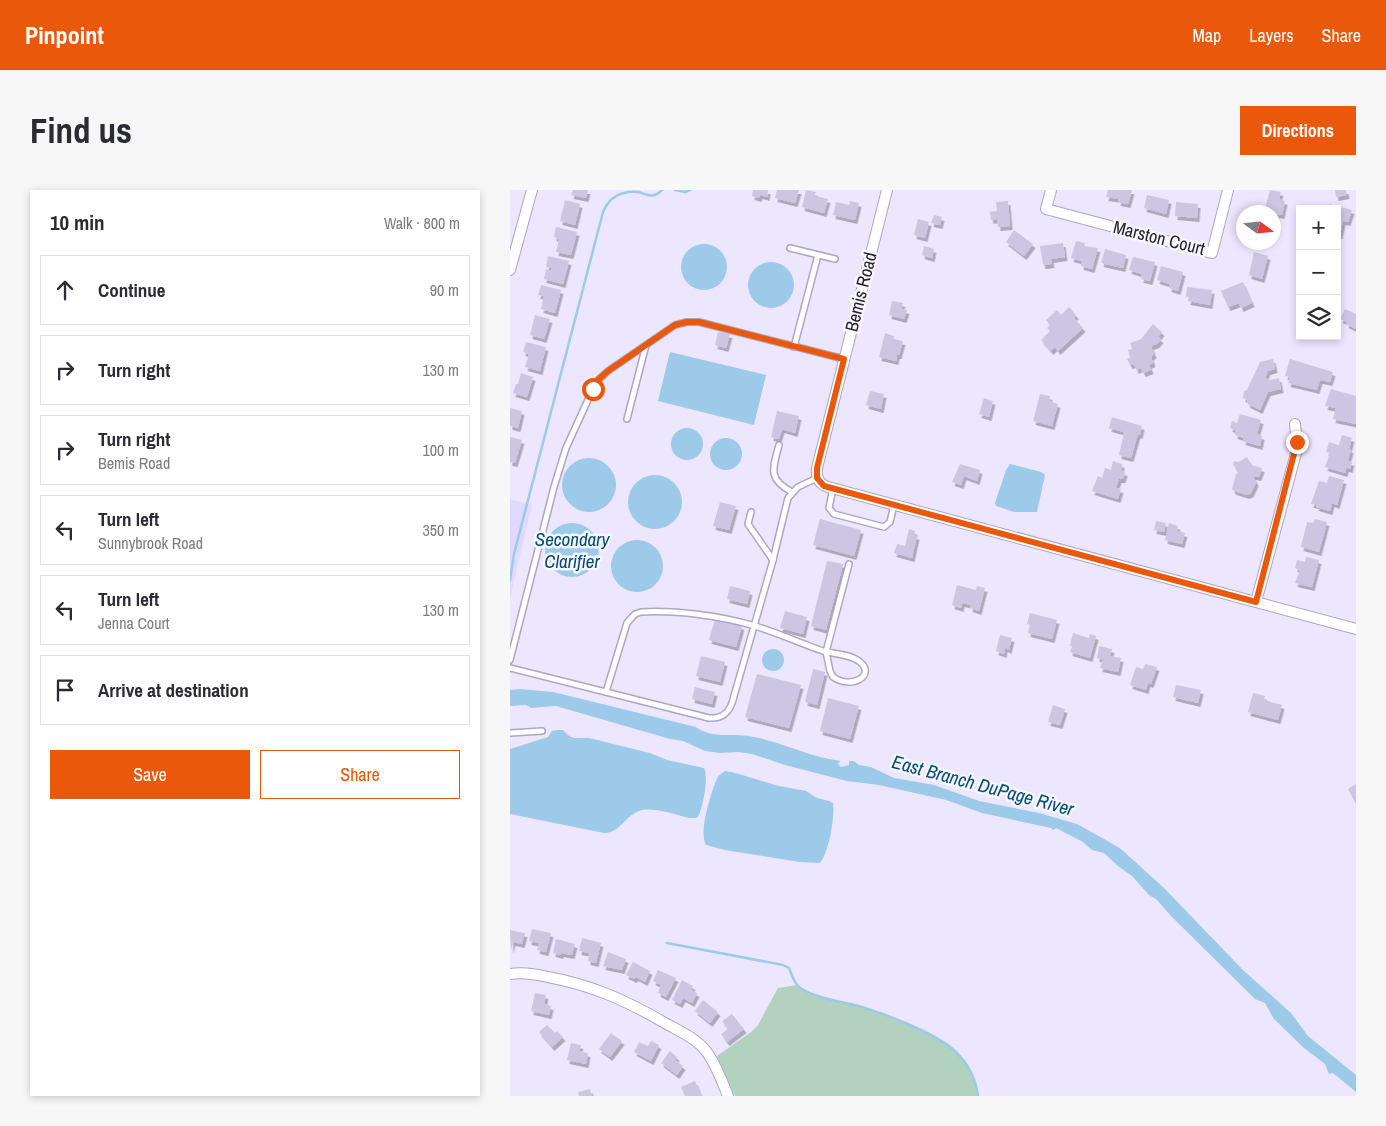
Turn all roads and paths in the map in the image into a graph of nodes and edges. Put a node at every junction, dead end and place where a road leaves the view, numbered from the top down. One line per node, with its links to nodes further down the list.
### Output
1 (532, 190): 8 (street)
2 (887, 190): 11 (street, Bemis Road)
3 (1050, 190): 4 (street, Marston Court)
4 (1228, 190)
5 (790, 248): 6 (lane)
6 (818, 255): 7 (lane); 10 (lane)
7 (835, 260)
8 (510, 270)
9 (646, 345): 10 (lane); 12 (lane); 26 (lane)
10 (794, 347): 11 (lane)
11 (844, 359): 15 (street, Bemis Road)
12 (627, 419)
13 (1295, 424): 22 (street)
14 (779, 445): 17 (lane)
15 (818, 480): 16 (street); 17 (lane)
16 (833, 488): 18 (street); 18 (lane)
17 (792, 492): 20 (lane)
18 (894, 505): 22 (street)
19 (751, 512): 20 (lane)
20 (773, 560): 23 (lane)
21 (849, 564): 25 (lane)
22 (1256, 602): 24 (street)
23 (754, 626): 25 (lane); 28 (lane); 28 (lane)
24 (1356, 629)
25 (826, 652): 25 (lane)
26 (510, 660)
27 (510, 668): 28 (lane)
28 (606, 692)
29 (542, 731): 30 (lane)
30 (510, 733)
31 (510, 974): 32 (street)
32 (728, 1096)

